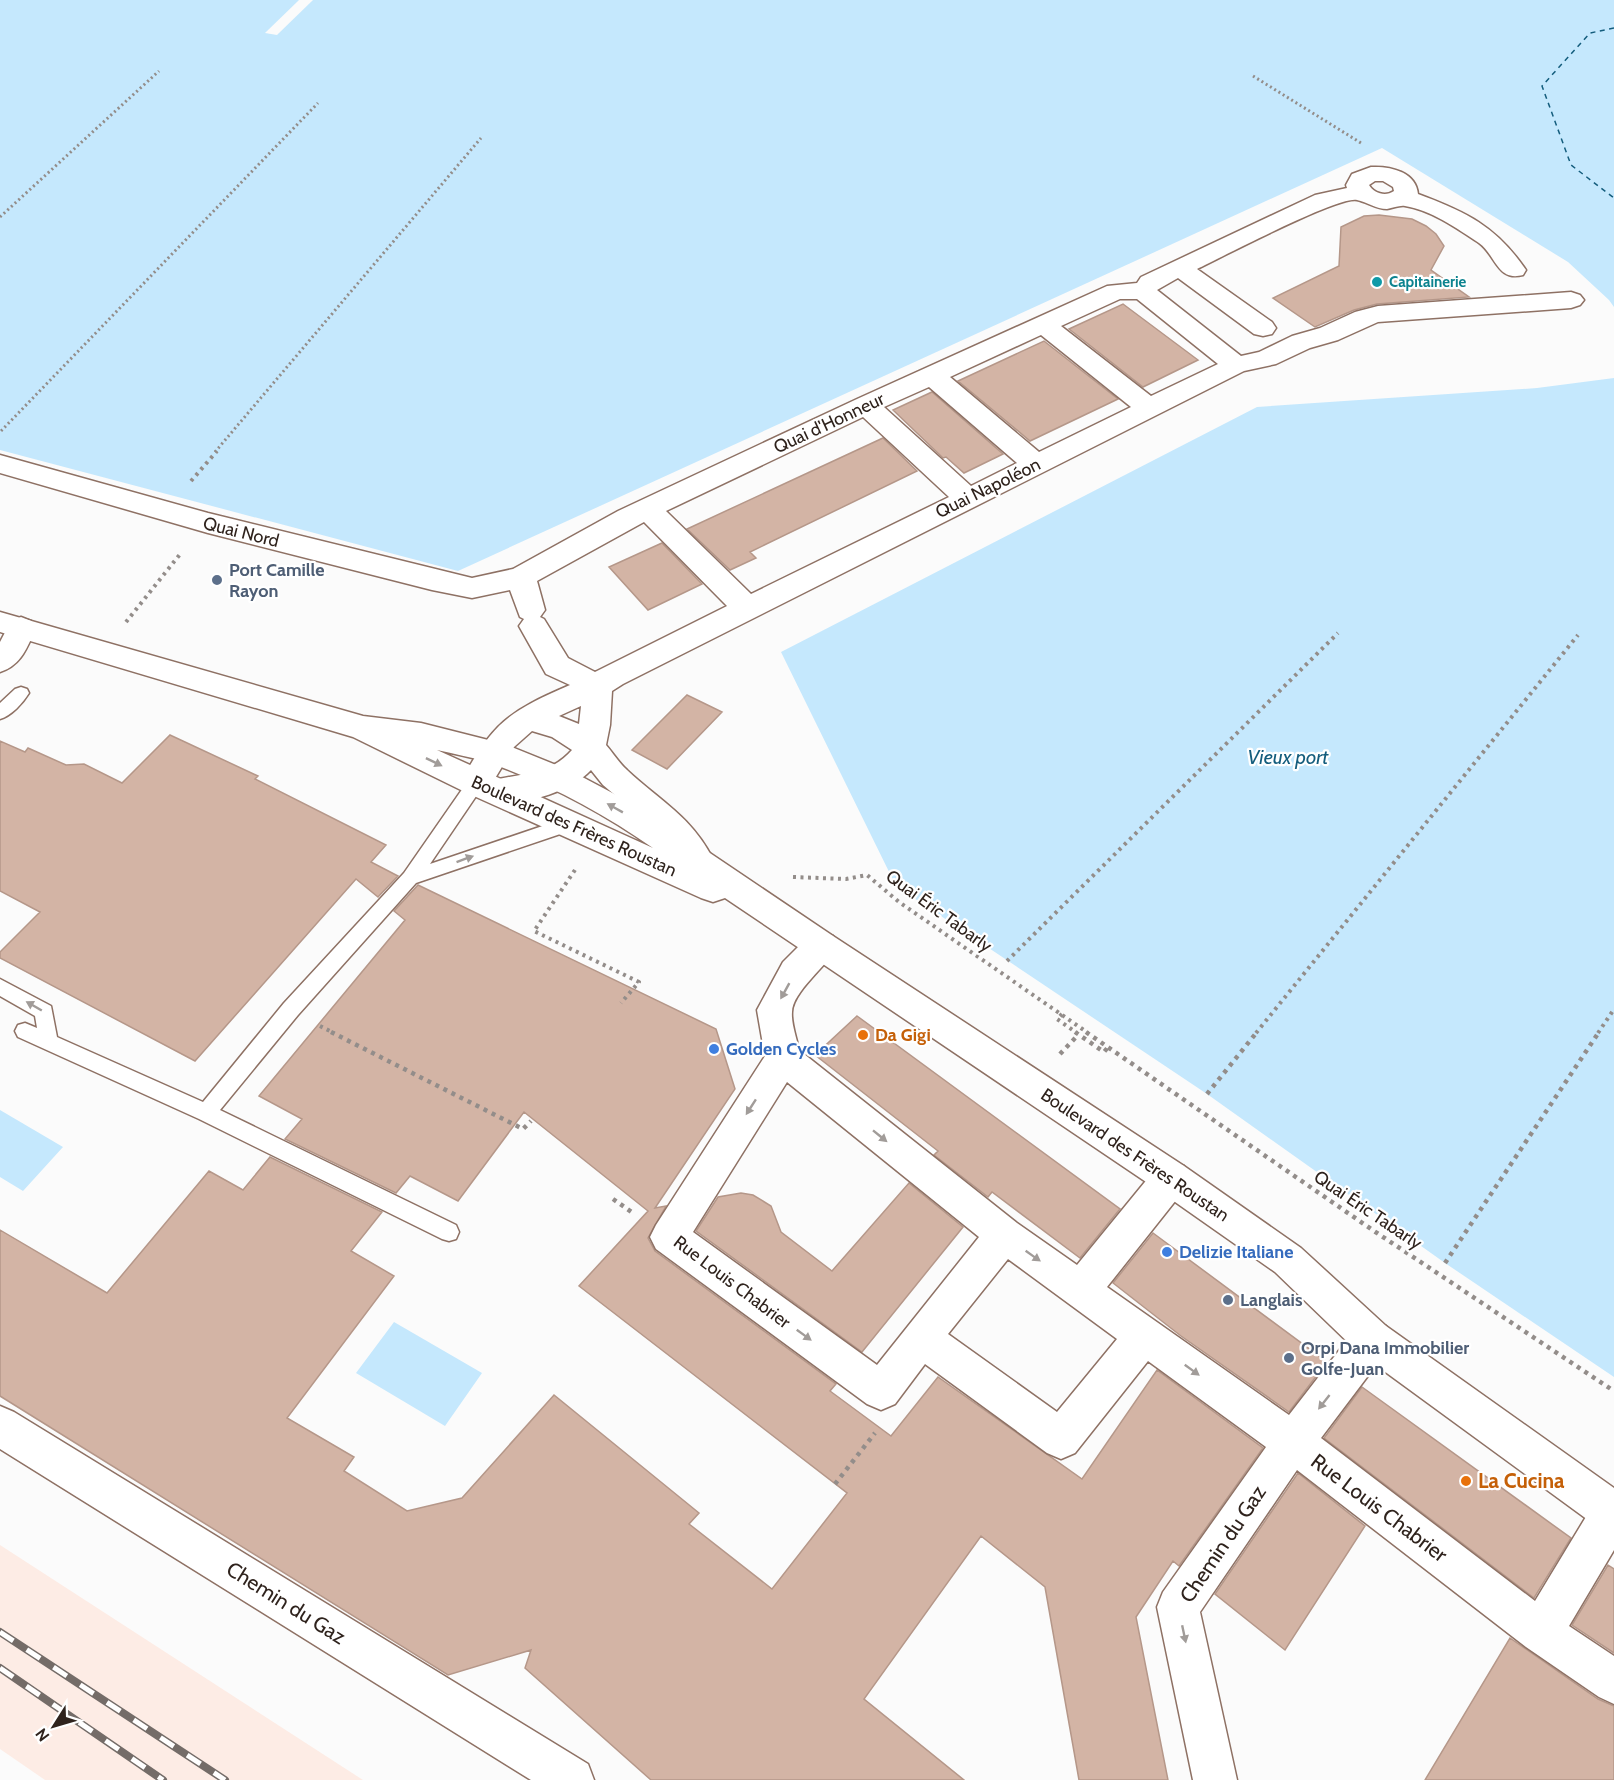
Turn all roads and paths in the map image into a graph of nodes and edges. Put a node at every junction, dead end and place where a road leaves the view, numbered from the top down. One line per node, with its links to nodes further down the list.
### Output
1 (159, 71): 6 (path)
2 (1253, 76): 5 (path)
3 (318, 104): 17 (path)
4 (481, 138): 20 (path)
5 (1365, 145)
6 (0, 218)
7 (1180, 268): 8 (street); 9 (street); 12 (street)
8 (1514, 270)
9 (1144, 291): 11 (street, Quai d'Honneur); 13 (street)
10 (1571, 300): 13 (street, Quai Napoléon)
11 (1043, 324): 14 (street, Quai d'Honneur); 16 (street)
12 (1263, 328)
13 (1236, 365): 16 (street, Quai Napoléon)
14 (932, 375): 15 (street, Quai d'Honneur); 19 (street)
15 (866, 405): 21 (street); 22 (street, Quai d'Honneur)
16 (1149, 408): 19 (street, Quai Napoléon)
17 (0, 432)
18 (0, 464): 23 (street, Quai Nord)
19 (1036, 464): 21 (street, Quai Napoléon)
20 (186, 486)
21 (967, 498): 25 (street, Quai Napoléon)
22 (647, 509): 24 (street, Quai d'Honneur); 25 (street)
23 (208, 524): 24 (street, Quai Nord); 27 (path)
24 (521, 577): 31 (street)
25 (747, 608): 31 (street, Quai Napoléon)
26 (10, 625): 30 (street); 35 (street, Boulevard des Frères Roustan)
27 (122, 626)
28 (1338, 633): 47 (path)
29 (1578, 635): 57 (path)
30 (0, 661)
31 (597, 686): 34 (street, Quai Napoléon); 36 (street)
32 (21, 693): 33 (lane)
33 (0, 713)
34 (527, 718): 36 (street); 37 (street, Quai Napoléon)
35 (363, 728): 37 (street, Boulevard des Frères Roustan); 39 (street, Boulevard des Frères Roustan, one-way to 39)
36 (590, 746): 38 (street); 41 (street)
37 (493, 752): 38 (street, Boulevard des Frères Roustan); 39 (street, Quai Napoléon)
38 (560, 779): 39 (street); 41 (street, Boulevard des Frères Roustan, one-way to 38)
39 (486, 787): 40 (street, Boulevard des Frères Roustan); 43 (lane)
40 (569, 824): 43 (lane, one-way to 40); 45 (street, Boulevard des Frères Roustan)
41 (697, 860): 45 (street, Boulevard des Frères Roustan)
42 (786, 876): 51 (path, Quai Éric Tabarly)
43 (410, 878): 58 (lane)
44 (561, 889): 49 (path)
45 (786, 922): 46 (street, Boulevard des Frères Roustan)
46 (821, 946): 56 (street, one-way to 56); 60 (street, Boulevard des Frères Roustan)
47 (1007, 961)
48 (0, 987): 54 (lane, one-way to 48)
49 (621, 1004)
50 (1614, 1009): 65 (path)
51 (1062, 1014): 55 (path, Quai Éric Tabarly); 55 (path)
52 (25, 1031): 54 (lane)
53 (336, 1036): 59 (path)
54 (48, 1040): 58 (lane)
55 (1108, 1046): 70 (path, Quai Éric Tabarly)
56 (783, 1058): 64 (street, Rue Louis Chabrier, one-way to 64); 68 (street, Rue Louis Chabrier, one-way to 68)
57 (1207, 1094)
58 (206, 1113): 63 (lane)
59 (531, 1121)
60 (1171, 1178): 66 (street); 69 (street, Boulevard des Frères Roustan)
61 (613, 1199): 62 (path)
62 (640, 1218)
63 (449, 1232)
64 (1004, 1235): 66 (street, Rue Louis Chabrier, one-way to 66); 68 (street, Rue Louis Chabrier)
65 (1445, 1263)
66 (1081, 1290): 67 (street, Rue Louis Chabrier)
67 (1144, 1336): 68 (street); 73 (street, Rue Louis Chabrier, one-way to 73)
68 (921, 1338)
69 (1372, 1339): 73 (street, Chemin du Gaz, one-way to 73); 75 (street, Boulevard des Frères Roustan)
70 (1614, 1392)
71 (0, 1426): 78 (street, Chemin du Gaz)
72 (880, 1428): 74 (path)
73 (1293, 1442): 76 (street, Rue Louis Chabrier); 79 (street, Chemin du Gaz, one-way to 79)
74 (835, 1484)
75 (1614, 1512): 76 (street)
76 (1541, 1632): 77 (street, Rue Louis Chabrier)
77 (1614, 1682)
78 (572, 1780)
79 (1215, 1780)

